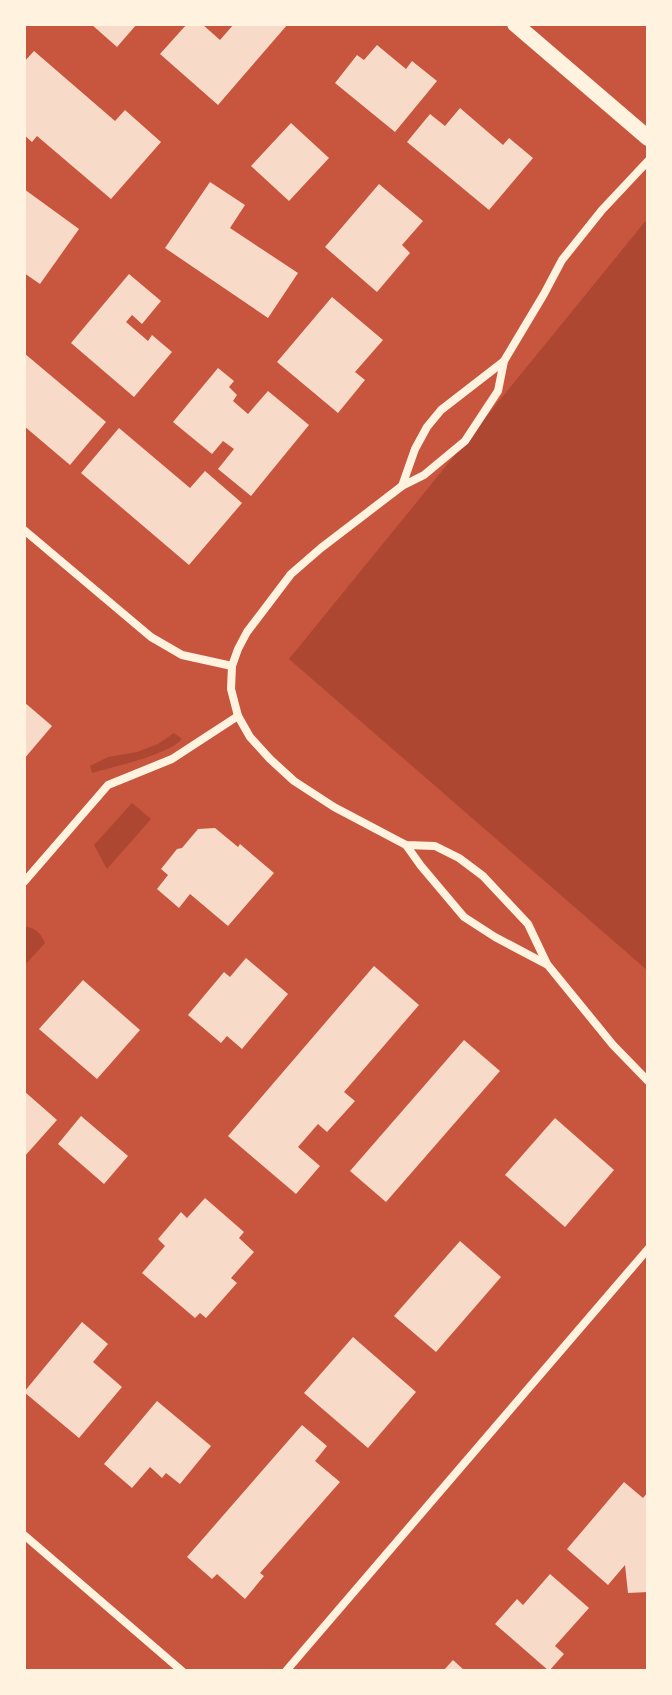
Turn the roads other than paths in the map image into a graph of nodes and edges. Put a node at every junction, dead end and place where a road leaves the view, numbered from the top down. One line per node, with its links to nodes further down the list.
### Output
1 (515, 24): 2 (main road)
2 (648, 138)
3 (648, 161): 4 (street)
4 (504, 361): 5 (street); 5 (street)
5 (402, 486): 7 (street)
6 (24, 530): 7 (street)
7 (232, 666): 8 (street)
8 (238, 716): 9 (street); 10 (street)
9 (406, 845): 11 (street); 11 (street)
10 (24, 882)
11 (547, 964): 12 (street)
12 (648, 1081)
13 (646, 1252): 16 (street)
14 (24, 1535): 15 (street)
15 (182, 1671)
16 (286, 1671)

